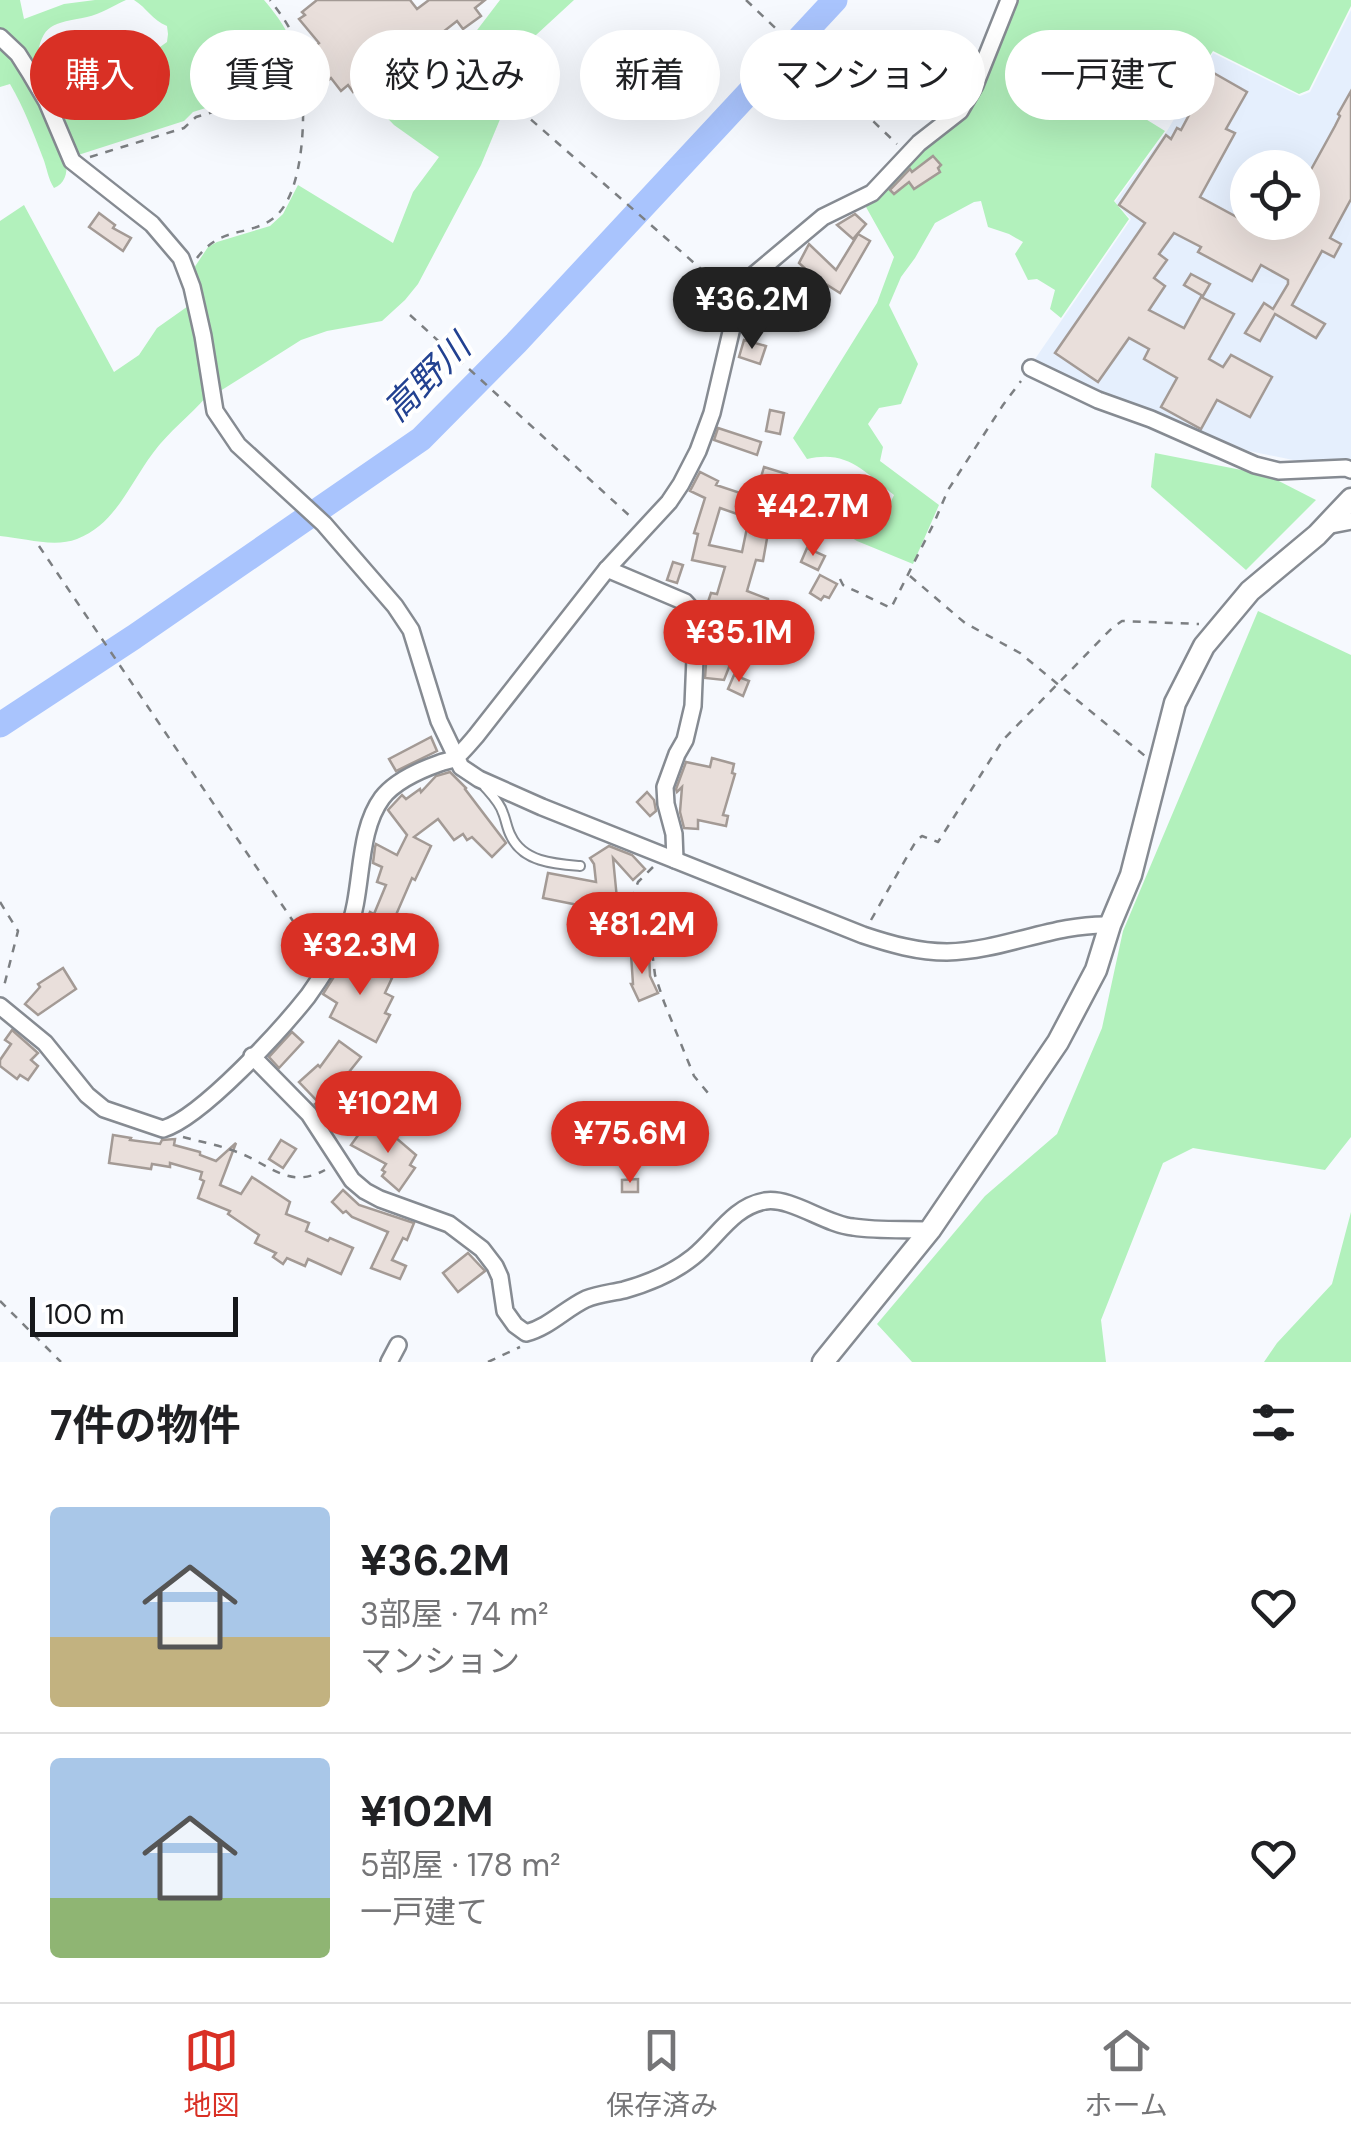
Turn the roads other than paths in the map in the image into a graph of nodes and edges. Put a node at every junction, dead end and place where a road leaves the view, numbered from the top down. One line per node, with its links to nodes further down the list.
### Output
1 (1009, 0): 8 (street)
2 (0, 38): 9 (street)
3 (1031, 368): 4 (street)
4 (1351, 470)
5 (1351, 499): 7 (street)
6 (1351, 521): 7 (street)
7 (1326, 526): 13 (street)
8 (607, 569): 9 (street); 11 (street)
9 (455, 758): 10 (street); 15 (street)
10 (480, 780): 11 (street); 12 (lane)
11 (670, 858): 13 (street)
12 (580, 866)
13 (1110, 925): 16 (street)
14 (0, 1003): 15 (street)
15 (252, 1056): 16 (street)
16 (930, 1230): 19 (street)
17 (398, 1345): 18 (street)
18 (390, 1362)
19 (823, 1362)

